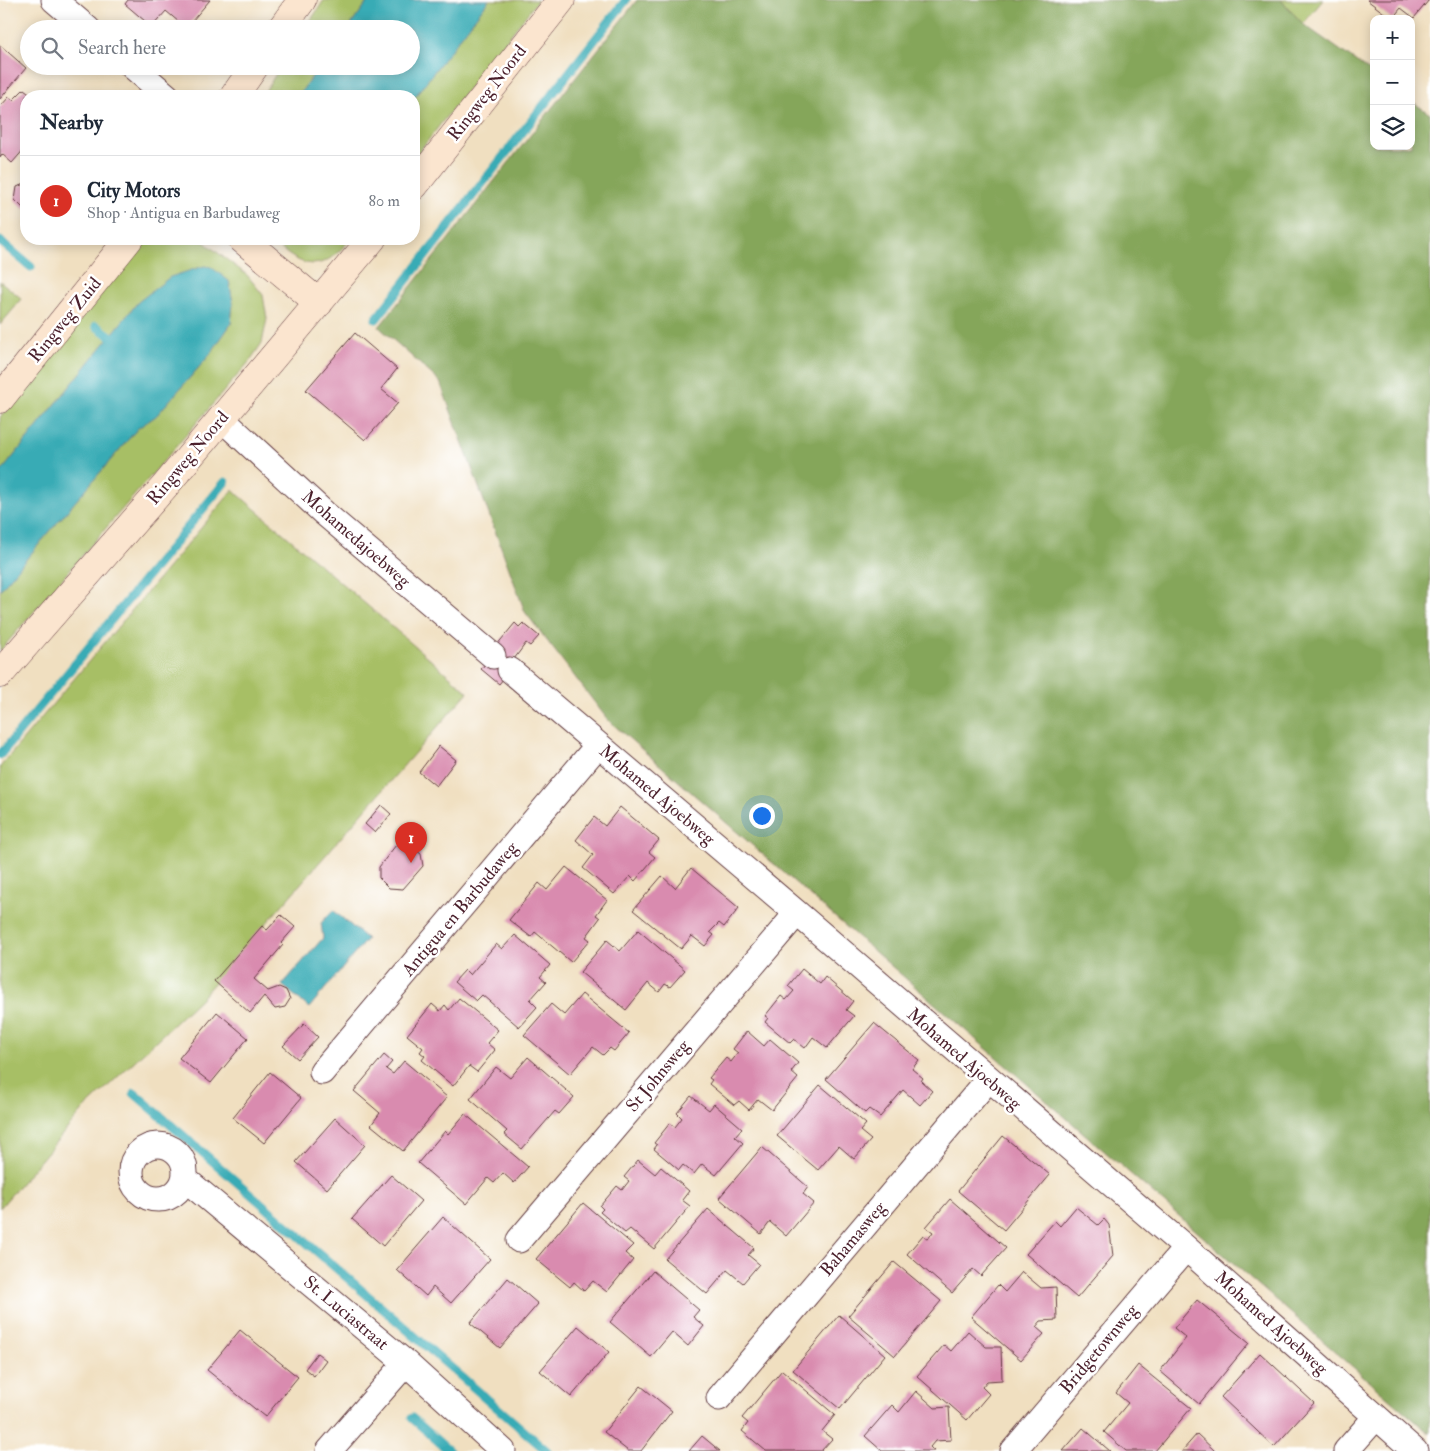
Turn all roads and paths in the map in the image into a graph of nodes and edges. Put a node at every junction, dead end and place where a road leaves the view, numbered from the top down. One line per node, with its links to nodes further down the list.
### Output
1 (54, 0): 4 (street)
2 (302, 0): 5 (street)
3 (561, 0): 10 (street, Ringweg Noord)
4 (77, 20)
5 (288, 20)
6 (142, 75): 8 (street)
7 (249, 75): 9 (street)
8 (160, 90)
9 (238, 90)
10 (420, 178)
11 (124, 245): 15 (street, Ringweg Zuid)
12 (249, 245): 14 (street)
13 (367, 245): 14 (street, Ringweg Noord)
14 (319, 303): 16 (street, Ringweg Noord)
15 (0, 399)
16 (222, 419): 17 (street, Mohamedajoebweg); 18 (street, Ringweg Noord)
17 (501, 663): 19 (street, Mohamed Ajoebweg)
18 (0, 674)
19 (598, 745): 20 (street, Mohamed Ajoebweg); 21 (street, Antigua en Barbudaweg)
20 (797, 912): 22 (street, Mohamed Ajoebweg); 24 (street, St Johnsweg)
21 (322, 1072)
22 (988, 1080): 25 (street, Mohamed Ajoebweg); 27 (street, Bahamasweg)
23 (185, 1180): 26 (street, St. Luciastraat)
24 (519, 1240)
25 (1186, 1248): 28 (street, Mohamed Ajoebweg); 31 (street, Bridgetownweg)
26 (406, 1363): 29 (street); 30 (street, St. Luciastraat)
27 (718, 1398)
28 (1376, 1417): 32 (street); 33 (street, Mohamed Ajoebweg)
29 (329, 1451)
30 (503, 1451)
31 (1013, 1451)
32 (1346, 1451)
33 (1415, 1451)

